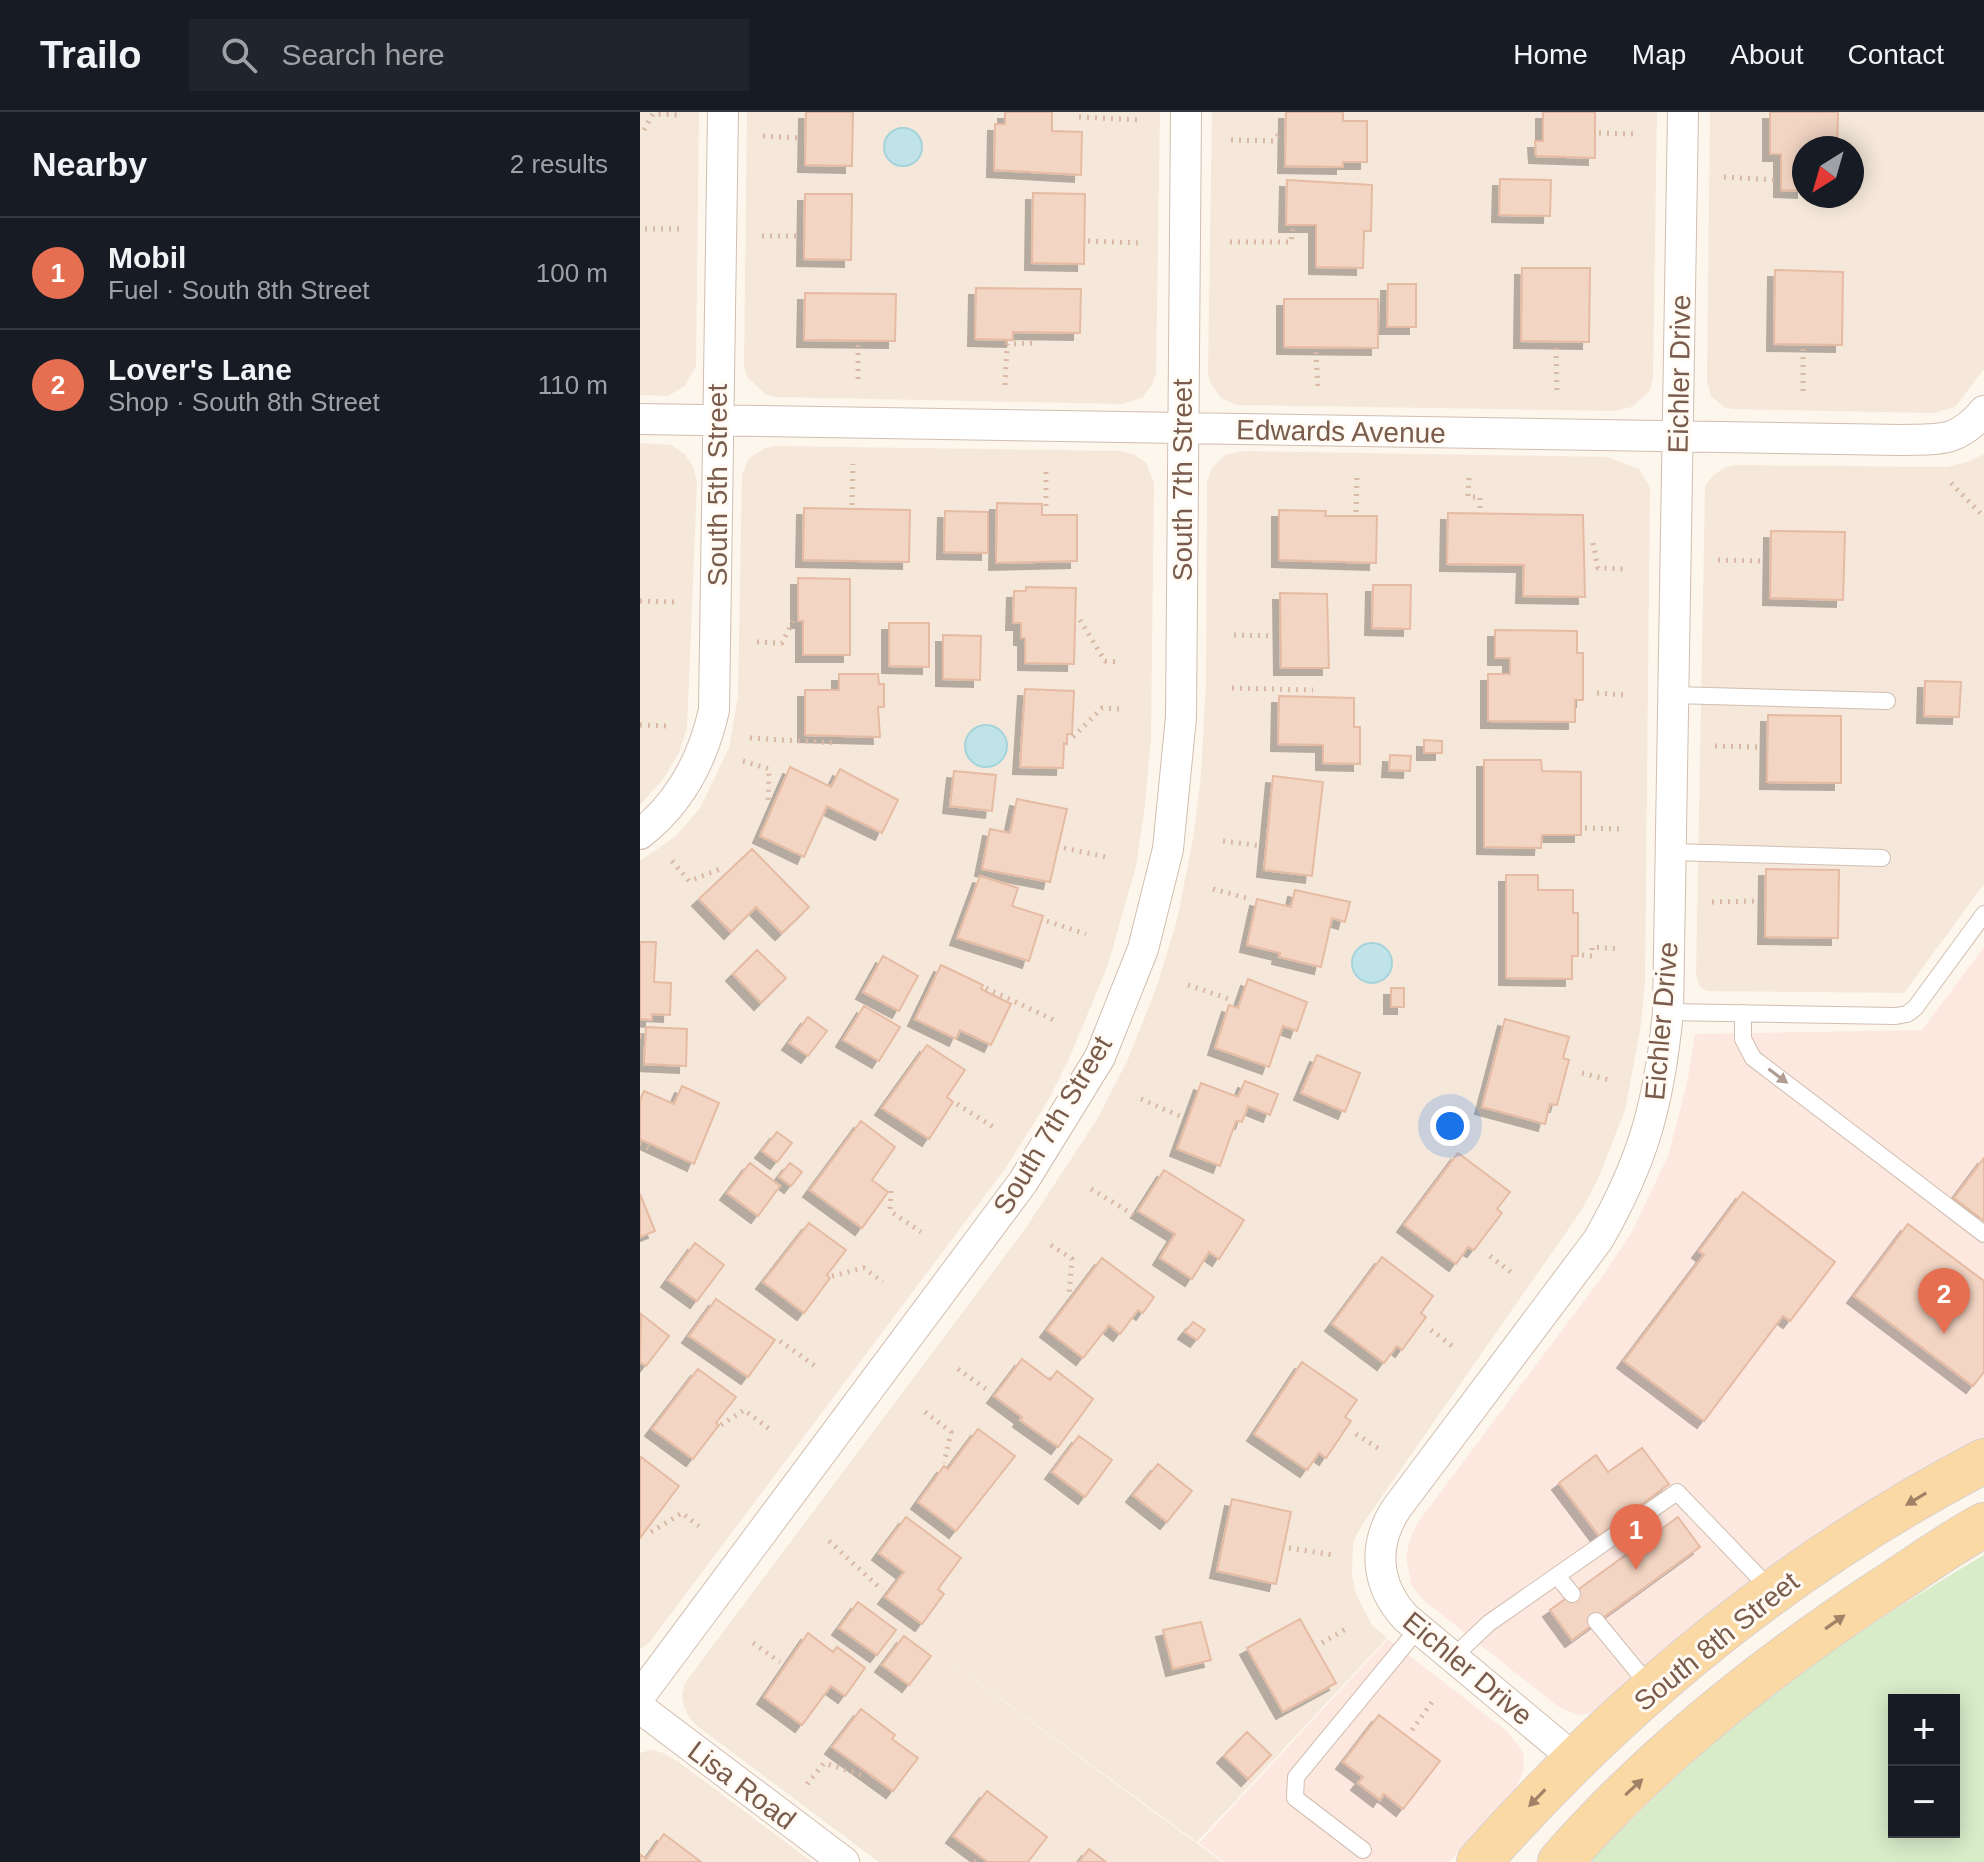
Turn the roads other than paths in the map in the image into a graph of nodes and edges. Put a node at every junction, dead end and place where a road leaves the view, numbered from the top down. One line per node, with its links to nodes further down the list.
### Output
1 (723, 112): 6 (street, South 5th Street)
2 (1186, 112): 7 (street, South 7th Street)
3 (1683, 112): 8 (street, Eichler Drive)
4 (1984, 411): 8 (street, Edwards Avenue)
5 (640, 419): 6 (street, Edwards Avenue)
6 (717, 420): 7 (street, Edwards Avenue); 11 (street, South 5th Street)
7 (1182, 427): 8 (street, Edwards Avenue); 27 (street, South 7th Street)
8 (1678, 437): 9 (street, Eichler Drive)
9 (1674, 695): 10 (lane); 12 (street, Eichler Drive)
10 (1887, 701)
11 (640, 834)
12 (1671, 852): 13 (lane); 15 (street, Eichler Drive)
13 (1882, 858)
14 (1984, 914): 16 (lane)
15 (1668, 1012): 16 (lane); 24 (street, Eichler Drive)
16 (1743, 1013): 17 (lane, one-way to 17)
17 (1984, 1234)
18 (1984, 1461): 21 (main road, South 8th Street, one-way to 21)
19 (1984, 1525): 33 (main road, South 8th Street, one-way to 19)
20 (1557, 1576): 21 (lane); 22 (lane); 25 (lane)
21 (1773, 1592): 26 (main road, South 8th Street)
22 (1572, 1594)
23 (1596, 1621): 26 (lane)
24 (1417, 1630): 25 (street, Eichler Drive); 30 (lane)
25 (1452, 1658): 29 (street, Eichler Drive)
26 (1652, 1689): 29 (main road, South 8th Street)
27 (640, 1696)
28 (640, 1708): 31 (street, Lisa Road)
29 (1576, 1760): 32 (main road, South 8th Street, one-way to 32)
30 (1363, 1850)
31 (844, 1862)
32 (1479, 1862)
33 (1560, 1862)

